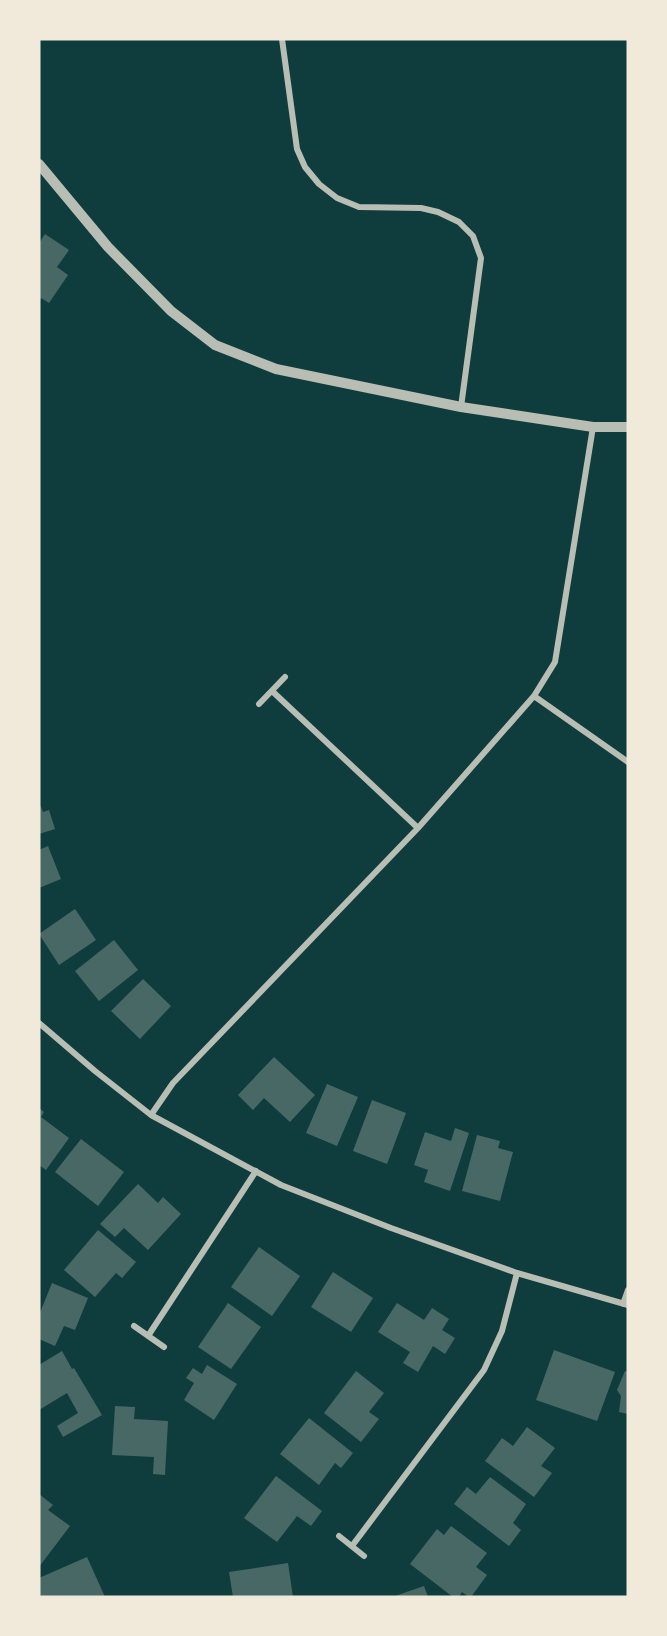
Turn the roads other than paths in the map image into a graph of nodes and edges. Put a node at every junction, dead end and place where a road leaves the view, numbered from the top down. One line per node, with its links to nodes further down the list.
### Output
1 (282, 39): 3 (street)
2 (39, 164): 3 (street)
3 (461, 407): 4 (street)
4 (593, 427): 5 (street); 8 (street)
5 (628, 428)
6 (285, 677): 7 (street)
7 (272, 691): 9 (street); 11 (street)
8 (534, 696): 10 (street); 11 (street)
9 (259, 704)
10 (628, 762)
11 (418, 828): 13 (street)
12 (39, 1023): 13 (street)
13 (151, 1115): 14 (street)
14 (256, 1171): 15 (street); 19 (street)
15 (517, 1274): 17 (street); 22 (street)
16 (628, 1290): 17 (street)
17 (626, 1305)
18 (134, 1326): 19 (street)
19 (148, 1336): 20 (street)
20 (164, 1347)
21 (339, 1536): 22 (street)
22 (352, 1546): 23 (street)
23 (364, 1556)

